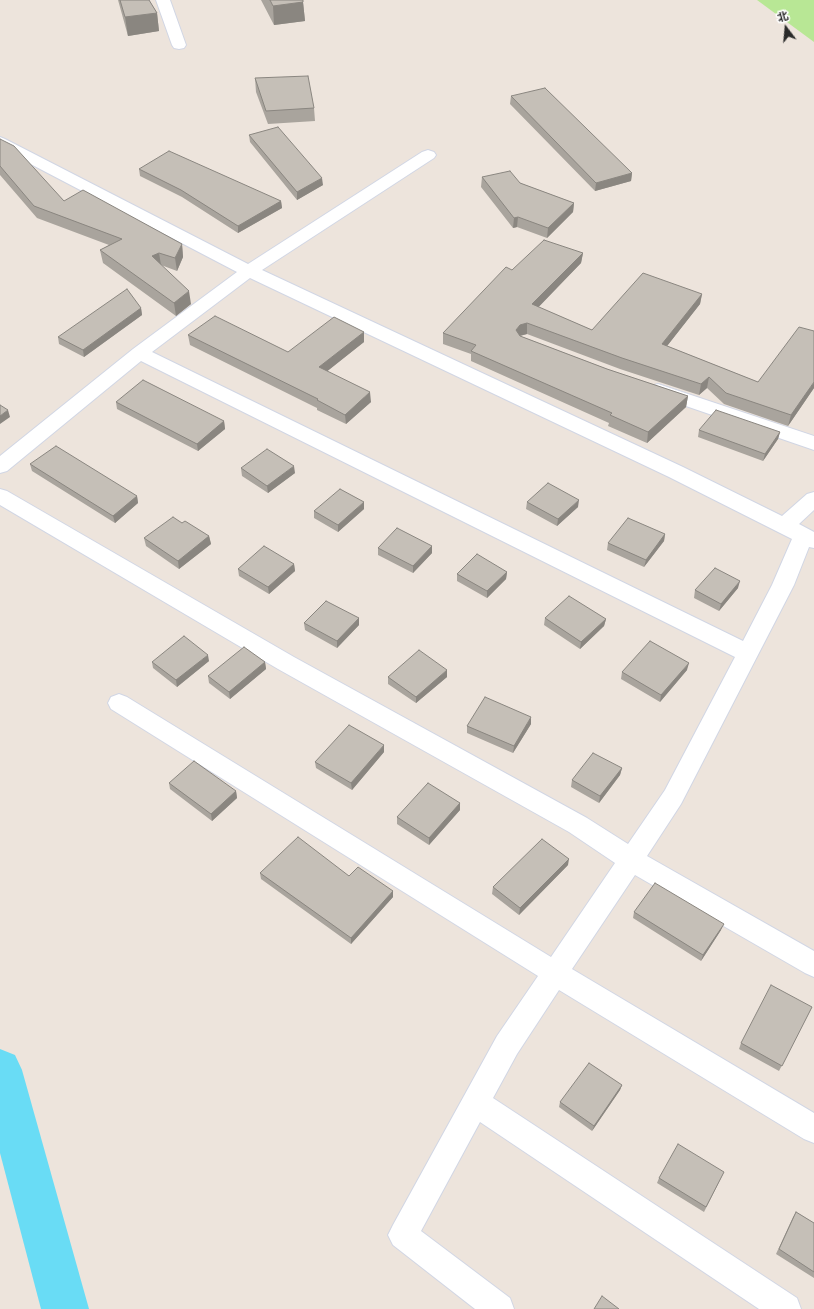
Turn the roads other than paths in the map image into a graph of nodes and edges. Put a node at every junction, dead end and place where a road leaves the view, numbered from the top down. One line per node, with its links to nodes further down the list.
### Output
1 (163, 0): 2 (street)
2 (179, 45)
3 (0, 142): 5 (street)
4 (428, 155): 5 (street)
5 (249, 271): 6 (street); 12 (street)
6 (139, 353): 9 (street); 13 (street)
7 (642, 384): 8 (street)
8 (814, 443)
9 (0, 466)
10 (0, 496): 15 (street)
11 (814, 499): 12 (street)
12 (801, 534): 13 (street)
13 (747, 653): 15 (street)
14 (119, 703): 17 (street)
15 (631, 860): 16 (street); 17 (street)
16 (814, 965)
17 (555, 973): 18 (street); 19 (street)
18 (475, 1102): 20 (street); 21 (street)
19 (814, 1129)
20 (499, 1309)
21 (786, 1309)

